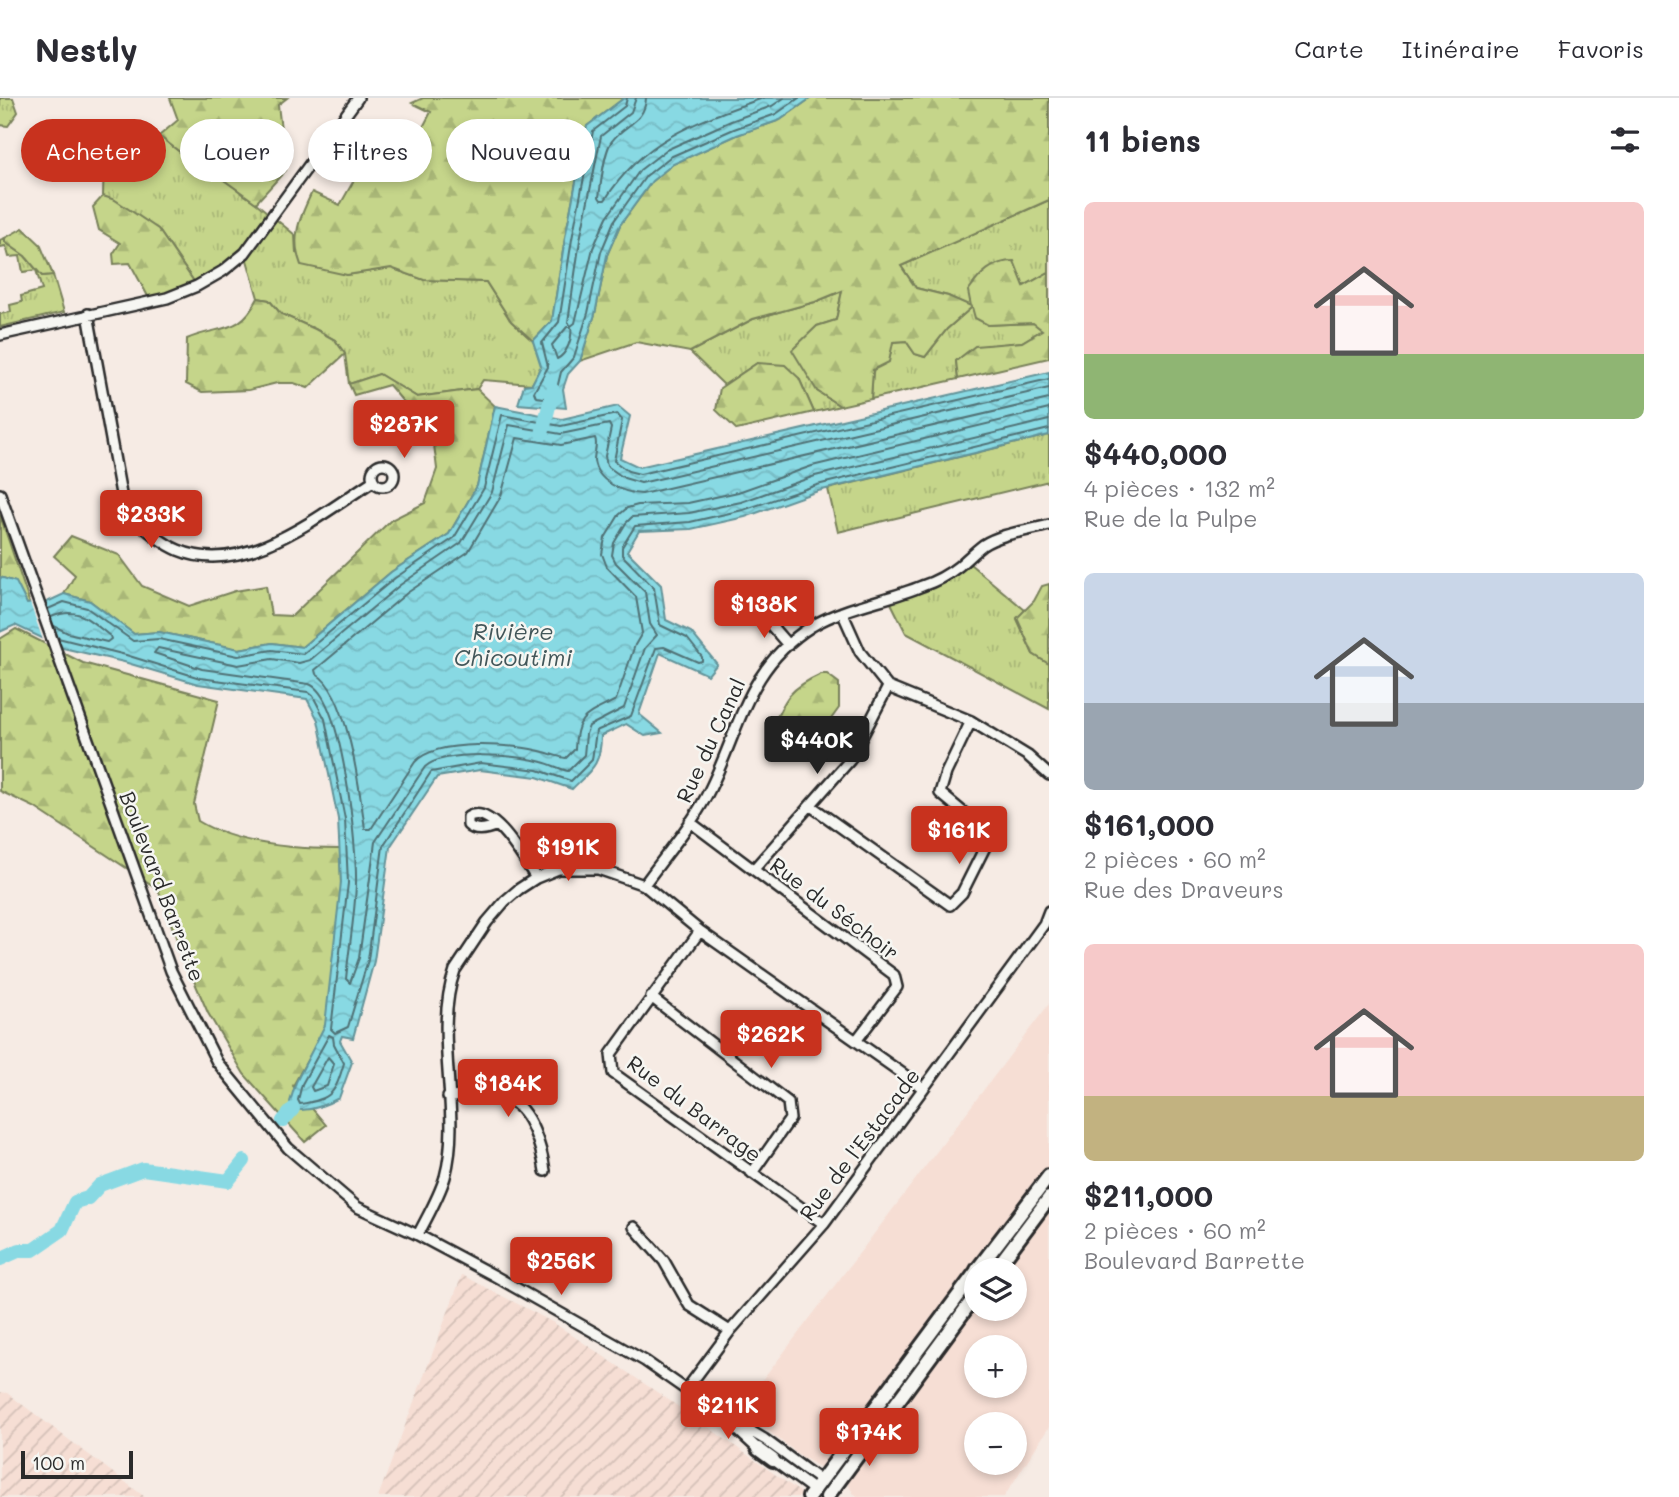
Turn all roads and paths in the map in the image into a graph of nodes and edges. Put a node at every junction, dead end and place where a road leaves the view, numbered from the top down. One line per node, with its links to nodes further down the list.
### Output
1 (358, 98): 2 (street)
2 (88, 314): 3 (street); 4 (street)
3 (0, 335)
4 (373, 481)
5 (0, 494): 32 (street, Boulevard Barrette)
6 (1049, 525): 7 (street, Rue du Canal)
7 (842, 612): 9 (street, Rue du Canal); 10 (street)
8 (762, 615): 9 (street)
9 (788, 645): 14 (street, Rue du Canal)
10 (888, 687): 11 (street); 13 (street)
11 (971, 721): 12 (street); 13 (street)
12 (1049, 775)
13 (811, 806): 16 (street)
14 (690, 822): 16 (street, Rue du Séchoir); 18 (street, Rue du Canal)
15 (497, 825): 17 (street)
16 (754, 869): 23 (street, Rue du Séchoir)
17 (536, 878): 18 (street); 25 (street)
18 (644, 885): 21 (street)
19 (1049, 911): 20 (street, Rue de l'Estacade)
20 (1046, 926): 24 (street, Rue de l'Estacade)
21 (699, 931): 22 (street, Rue du Barrage); 23 (street)
22 (650, 998): 27 (street); 27 (street, Rue du Barrage)
23 (856, 1041): 24 (street)
24 (923, 1088): 30 (street, Rue de l'Estacade)
25 (448, 1097): 26 (street); 32 (street)
26 (545, 1171)
27 (752, 1173): 30 (street, Rue du Barrage)
28 (1049, 1175): 33 (main road)
29 (1049, 1198): 34 (main road)
30 (824, 1224): 37 (street, Rue de l'Estacade)
31 (634, 1227): 37 (street)
32 (418, 1235): 38 (street, Boulevard Barrette)
33 (987, 1258)
34 (1004, 1258)
35 (964, 1290): 42 (main road)
36 (964, 1311): 42 (main road)
37 (730, 1331): 38 (street, Rue de l'Estacade)
38 (686, 1390): 39 (street, Boulevard Barrette)
39 (718, 1412): 40 (street, Boulevard Barrette); 42 (street, Boulevard Barrette)
40 (758, 1449): 41 (main road, Boulevard Barrette)
41 (773, 1460): 42 (street, Boulevard Barrette)
42 (824, 1493)

